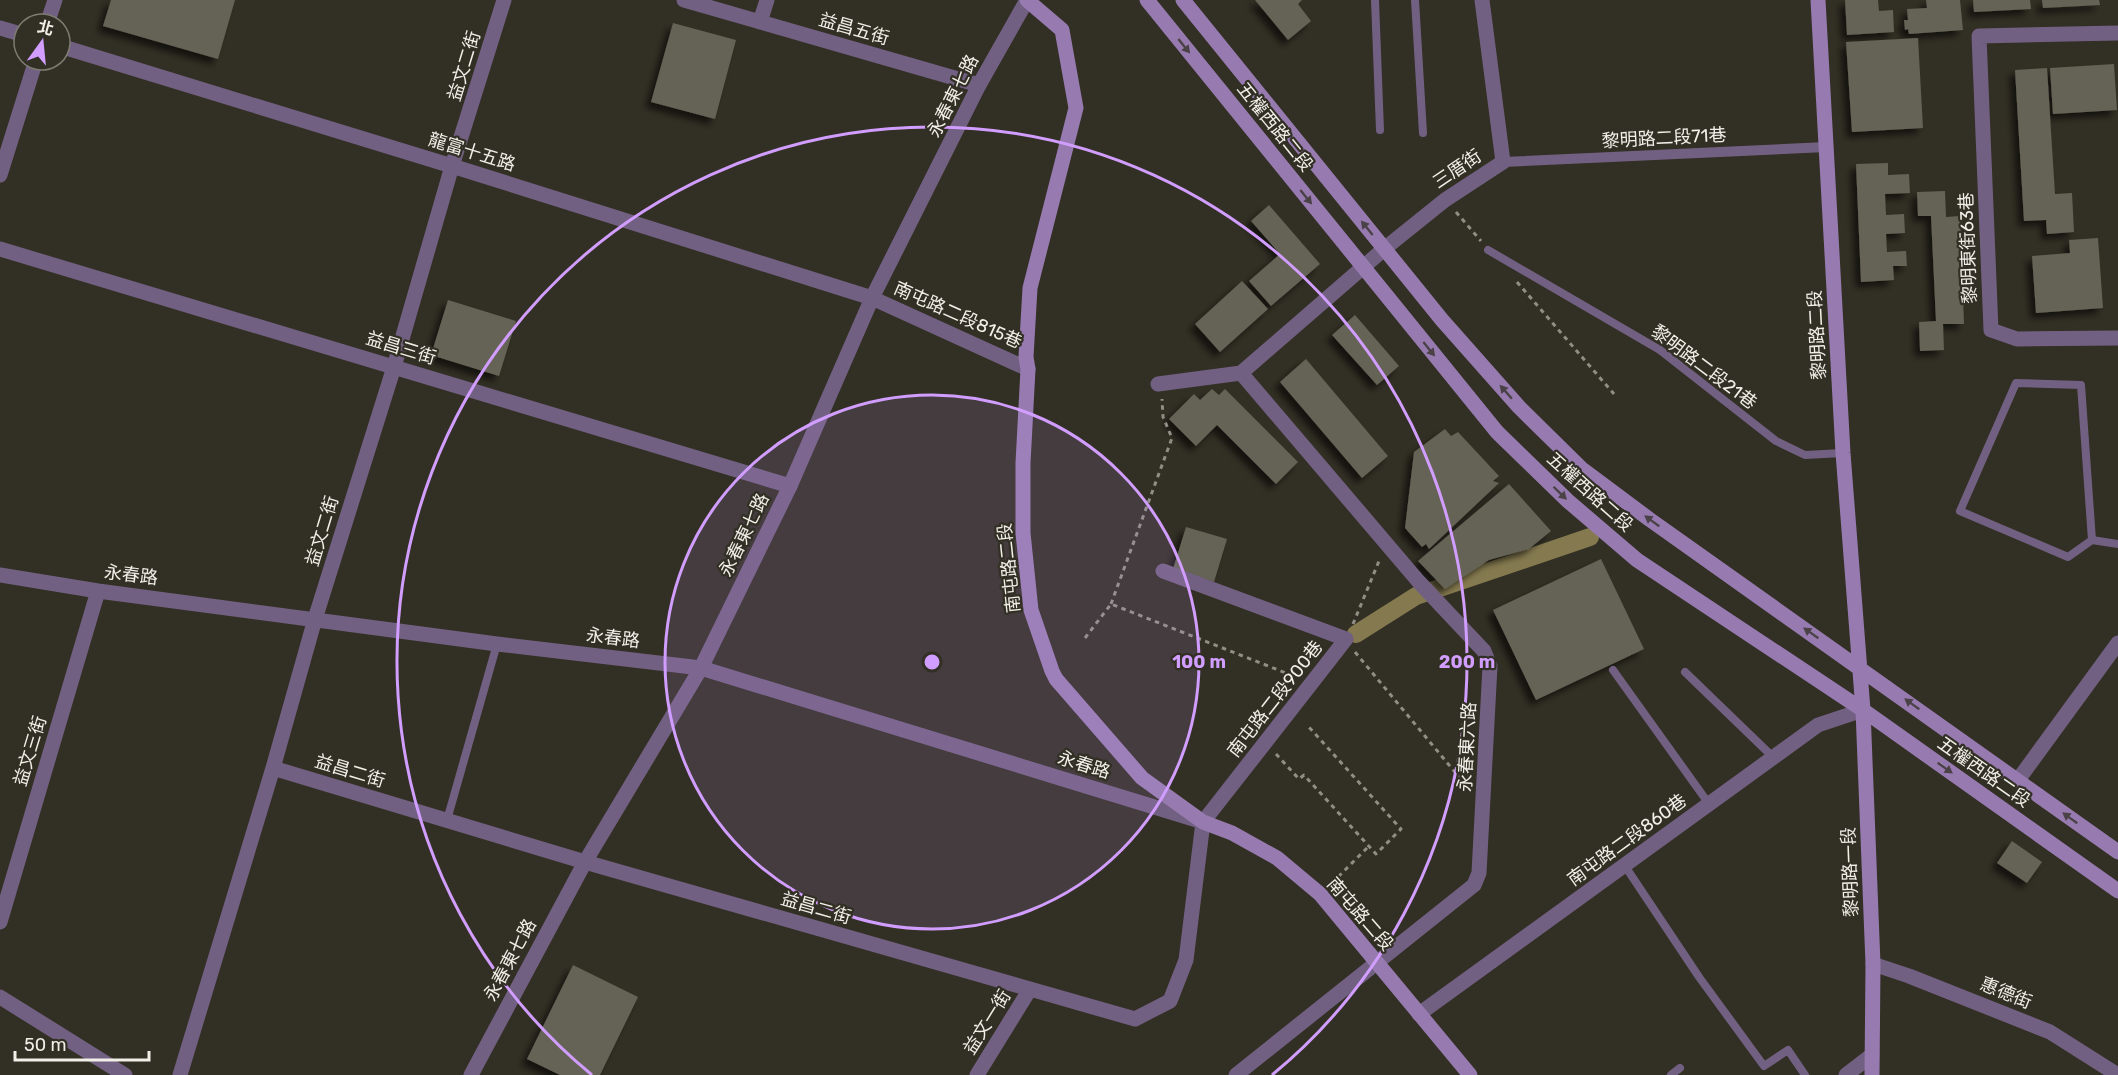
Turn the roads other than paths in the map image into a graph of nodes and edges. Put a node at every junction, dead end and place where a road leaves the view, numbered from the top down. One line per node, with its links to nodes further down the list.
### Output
1 (504, 0): 20 (street, 益文二街)
2 (684, 0): 11 (street, 益昌五街)
3 (767, 0): 11 (street)
4 (1027, 0): 15 (street, 永春東七路); 29 (main road, 南屯路二段)
5 (1147, 0): 25 (main road, 五權西路二段, one-way to 25)
6 (1183, 0): 23 (main road, 五權西路二段, one-way to 6)
7 (1375, 0): 16 (lane)
8 (1415, 0): 17 (lane)
9 (1482, 0): 19 (street, 三厝街)
10 (1818, 0): 18 (main road, 黎明路二段)
11 (760, 22): 15 (street, 益昌五街)
12 (2118, 33): 27 (street, 黎明東街63巷)
13 (72, 50): 20 (street, 龍富十五路)
14 (32, 72): 21 (street)
15 (979, 85): 26 (street, 永春東七路)
16 (1380, 130)
17 (1423, 133)
18 (1826, 147): 19 (street, 黎明路二段71巷); 32 (main road, 黎明路二段)
19 (1503, 162): 23 (street, 三厝街)
20 (452, 166): 26 (street, 龍富十五路); 28 (street, 益文二街)
21 (0, 175)
22 (0, 249): 28 (street, 益昌三街)
23 (1384, 249): 25 (street, 三厝街); 42 (main road, 五權西路二段, one-way to 23)
24 (1488, 250): 32 (lane, 黎明路二段21巷)
25 (1363, 267): 30 (street, 三厝街); 46 (main road, 五權西路二段, one-way to 46)
26 (873, 298): 29 (street, 南屯路二段815巷); 33 (street, 永春東七路)
27 (2118, 338)
28 (394, 367): 33 (street, 益昌三街); 39 (street, 益文二街)
29 (1028, 369): 52 (main road, 南屯路二段)
30 (1241, 373): 31 (street); 58 (street, 永春東六路)
31 (1160, 384)
32 (1843, 453): 42 (main road, 黎明路二段)
33 (790, 486): 43 (street, 永春東七路)
34 (2092, 540): 34 (lane); 35 (lane)
35 (2118, 544)
36 (1163, 571): 52 (street, 南屯路二段900巷)
37 (0, 575): 38 (street, 永春路)
38 (98, 591): 39 (street, 永春路); 57 (street, 益文三街)
39 (315, 619): 41 (street, 永春路); 48 (street, 益文二街)
40 (2118, 643): 49 (street)
41 (497, 644): 43 (street, 永春路); 51 (lane)
42 (1859, 667): 46 (main road, 黎明路一段); 49 (main road, 五權西路二段, one-way to 42)
43 (701, 668): 52 (street, 永春路); 54 (street, 永春東七路)
44 (1613, 670): 50 (lane)
45 (1685, 672): 47 (lane)
46 (1863, 710): 47 (street, 南屯路二段860巷); 56 (main road, 五權西路二段, one-way to 56); 59 (main road, 黎明路一段)
47 (1774, 758): 50 (street, 南屯路二段860巷)
48 (273, 768): 51 (street, 益昌二街); 67 (street, 益文二街)
49 (2018, 780): 53 (main road, 五權西路二段, one-way to 49)
50 (1709, 804): 55 (street, 南屯路二段860巷)
51 (447, 820): 54 (street, 益昌二街)
52 (1203, 822): 58 (main road, 南屯路二段); 60 (street, 益昌二街)
53 (2118, 852)
54 (585, 862): 60 (street, 益昌二街); 68 (street, 永春東七路)
55 (1625, 866): 62 (street, 南屯路二段860巷); 73 (lane)
56 (2118, 891)
57 (0, 922)
58 (1377, 963): 62 (main road, 南屯路二段); 70 (street, 永春東六路)
59 (1873, 964): 63 (main road, 黎明路一段); 65 (street, 惠德街)
60 (1030, 989): 69 (street, 益文一街)
61 (0, 997): 66 (street)
62 (1419, 1014): 71 (main road, 南屯路二段)
63 (1872, 1055): 74 (street); 75 (main road, 黎明路一段)
64 (1680, 1068): 72 (lane)
65 (2108, 1072)
66 (125, 1075)
67 (180, 1075)
68 (471, 1075)
69 (977, 1075)
70 (1236, 1075)
71 (1470, 1075)
72 (1671, 1075)
73 (1805, 1075)
74 (1846, 1075)
75 (1872, 1075)

